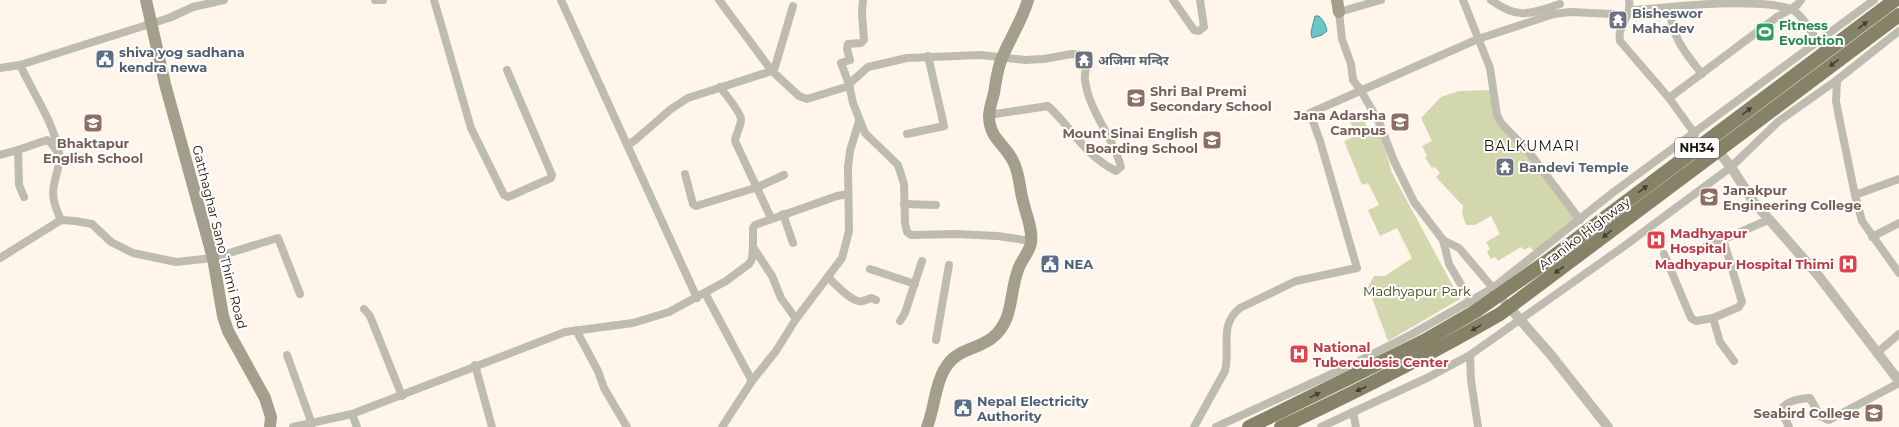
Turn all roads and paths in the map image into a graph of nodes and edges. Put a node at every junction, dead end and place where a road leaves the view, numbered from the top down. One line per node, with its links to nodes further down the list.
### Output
1 (146, 0): 29 (main road, Gatthaghar Sano Thimi Road)
2 (224, 0): 29 (street)
3 (375, 0): 4 (street)
4 (382, 0)
5 (434, 0): 37 (street)
6 (561, 0): 49 (street)
7 (719, 0): 38 (street)
8 (863, 0): 41 (street)
9 (1028, 0): 34 (main road)
10 (1173, 0): 11 (street)
11 (1200, 0)
12 (1381, 0): 22 (street)
13 (1463, 0): 31 (street)
14 (1491, 0): 20 (street)
15 (1630, 0): 25 (street)
16 (1801, 0): 24 (street)
17 (1874, 0): 32 (street)
18 (1895, 0): 86 (highway, Araniko Highway / NH34, one-way to 18)
19 (1728, 1): 23 (street); 24 (street)
20 (1557, 2): 26 (street)
21 (793, 6): 38 (street)
22 (1338, 6): 43 (street)
23 (1668, 7): 25 (street); 39 (street)
24 (1791, 9): 32 (street); 39 (street)
25 (1631, 10): 28 (street)
26 (1570, 12): 28 (street); 31 (street)
27 (1899, 15): 51 (highway, Araniko Highway / NH34, one-way to 51)
28 (1626, 18): 44 (street)
29 (151, 23): 35 (street); 79 (main road, Gatthaghar Sano Thimi Road)
30 (1899, 31): 40 (street)
31 (1478, 39): 43 (street); 67 (street)
32 (1818, 42): 48 (street)
33 (928, 56): 34 (street); 41 (street); 47 (street)
34 (1002, 58): 45 (main road); 45 (street)
35 (20, 65): 36 (street); 53 (street)
36 (0, 68)
37 (507, 70)
38 (772, 71): 41 (street); 42 (street)
39 (1702, 74): 44 (street)
40 (1836, 80): 54 (street); 60 (street)
41 (849, 85): 46 (street)
42 (720, 87): 49 (street); 58 (street)
43 (1361, 91): 72 (street); 119 (street)
44 (1669, 98): 48 (street)
45 (989, 115): 73 (main road)
46 (859, 122): 59 (street); 62 (street)
47 (907, 134)
48 (1695, 134): 67 (street)
49 (627, 145): 89 (street)
50 (18, 150): 52 (street); 53 (street); 61 (street)
51 (1718, 151): 54 (street); 92 (highway, Araniko Highway / NH34, one-way to 92)
52 (0, 154)
53 (60, 154): 66 (street)
54 (1731, 167): 68 (street); 96 (street)
55 (685, 174): 58 (street)
56 (784, 175): 58 (street)
57 (1899, 179): 60 (street)
58 (758, 187): 65 (street)
59 (848, 194): 64 (street); 84 (street)
60 (1855, 195): 70 (street)
61 (24, 197)
62 (904, 204): 63 (street); 73 (street)
63 (936, 205)
64 (783, 214): 65 (street); 74 (street)
65 (771, 218): 75 (street)
66 (61, 220): 78 (street); 79 (street)
67 (1580, 220): 86 (street)
68 (1768, 220): 71 (street); 101 (street)
69 (1899, 223): 70 (street)
70 (1872, 236): 83 (street)
71 (1723, 239): 76 (street); 94 (street)
72 (1444, 240): 86 (street); 91 (street)
73 (1031, 241): 118 (main road)
74 (793, 243)
75 (754, 247): 87 (street); 95 (street)
76 (1703, 248)
77 (1664, 254): 94 (street)
78 (0, 258)
79 (213, 258): 88 (street); 112 (main road, Gatthaghar Sano Thimi Road)
80 (922, 261): 85 (street)
81 (949, 265): 100 (street)
82 (870, 269): 85 (street)
83 (1899, 273)
84 (828, 278): 90 (street); 95 (street)
85 (915, 284): 97 (street)
86 (1496, 291): 91 (highway, Araniko Highway / NH34); 92 (street)
87 (705, 293): 89 (street); 106 (street)
88 (300, 294)
89 (697, 298): 98 (street)
90 (876, 300)
91 (1474, 306): 120 (street); 121 (highway, Araniko Highway / NH34, one-way to 91)
92 (1509, 307): 96 (street); 122 (highway, Araniko Highway / NH34, one-way to 122)
93 (364, 309): 108 (street)
94 (1713, 318): 104 (street)
95 (796, 319): 106 (street)
96 (1519, 320): 103 (street); 126 (street)
97 (900, 321)
98 (576, 330): 105 (street); 116 (street)
99 (1899, 334): 101 (street)
100 (936, 340)
101 (1878, 352): 107 (street)
102 (287, 355): 111 (street)
103 (1470, 355): 109 (street); 125 (street)
104 (1734, 361)
105 (476, 365): 108 (street); 115 (street)
106 (752, 381): 117 (street)
107 (1899, 382): 127 (street)
108 (402, 396): 110 (street)
109 (1353, 412): 123 (street); 124 (street)
110 (352, 414): 111 (street); 114 (street)
111 (312, 424): 113 (street)
112 (270, 427)
113 (293, 427)
114 (357, 427)
115 (492, 427)
116 (627, 427)
117 (722, 427)
118 (927, 427)
119 (1194, 427)
120 (1216, 427)
121 (1249, 427)
122 (1281, 427)
123 (1321, 427)
124 (1356, 427)
125 (1478, 427)
126 (1608, 427)
127 (1789, 427)

